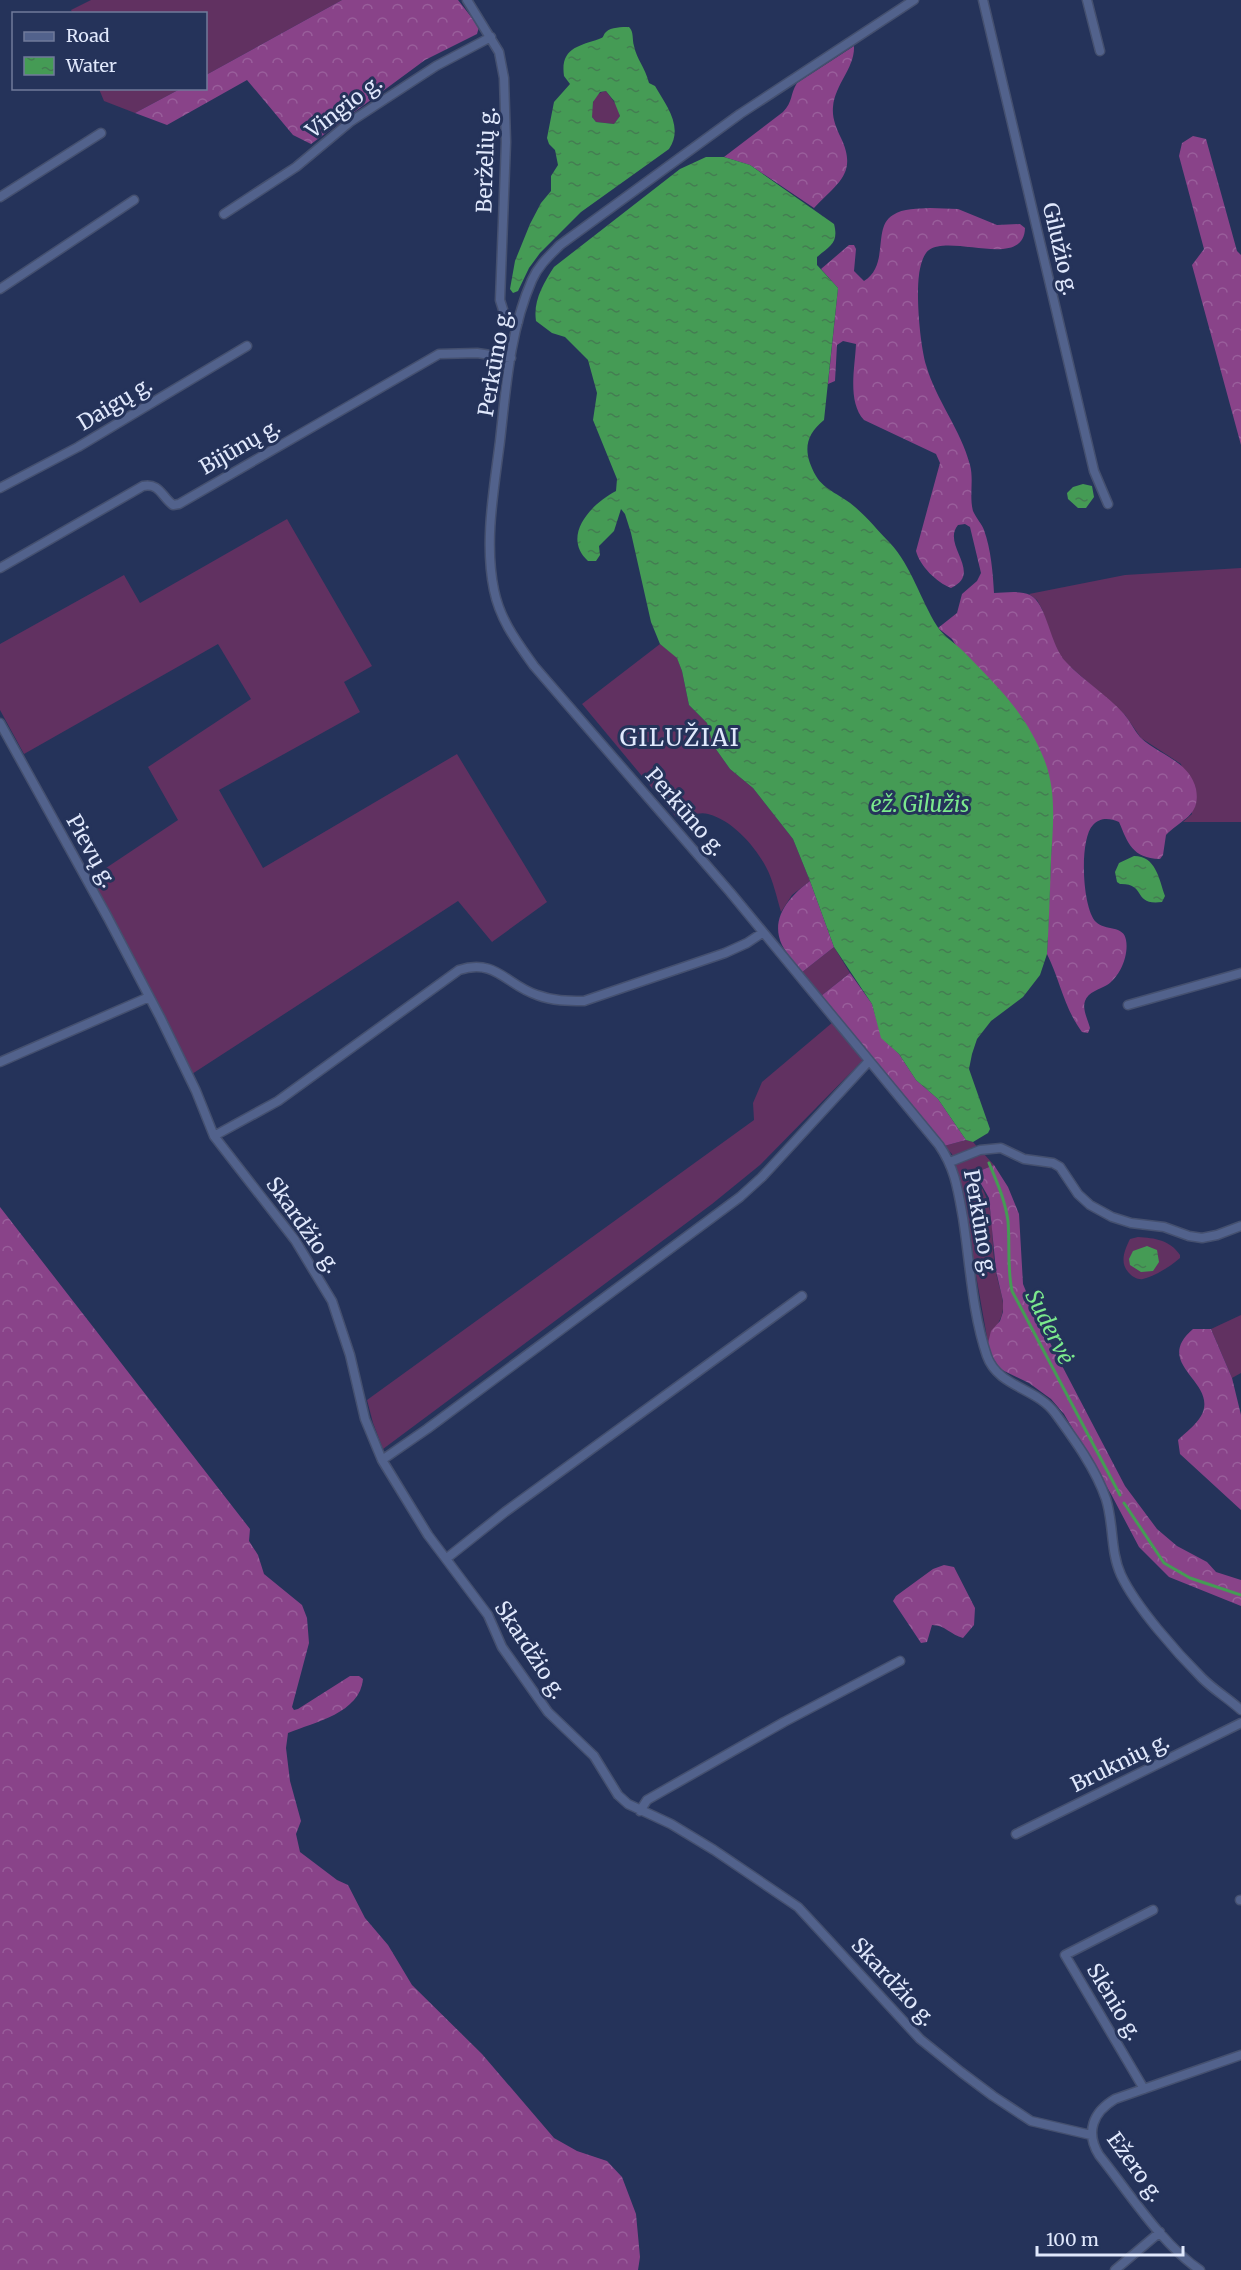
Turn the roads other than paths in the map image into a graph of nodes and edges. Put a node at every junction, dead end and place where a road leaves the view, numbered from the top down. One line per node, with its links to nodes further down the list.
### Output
1 (467, 0): 5 (street, Berželių g.)
2 (914, 0): 12 (street, Perkūno g.)
3 (983, 0): 16 (street, Gilužio g.)
4 (1087, 0): 6 (street)
5 (491, 37): 10 (street, Vingio g.); 12 (street, Berželių g.)
6 (1100, 51)
7 (101, 133): 8 (street)
8 (0, 197)
9 (134, 200): 11 (street)
10 (224, 214)
11 (0, 289)
12 (518, 322): 14 (street, Perkūno g.)
13 (247, 346): 15 (street, Daigų g.)
14 (511, 358): 17 (street, Bijūnų g.); 19 (street, Perkūno g.)
15 (0, 488)
16 (1108, 504)
17 (0, 568)
18 (0, 723): 21 (street, Pievų g.)
19 (762, 933): 24 (street, Perkūno g.); 25 (street)
20 (1241, 973): 22 (street)
21 (149, 997): 23 (street); 25 (street, Skardžio g.)
22 (1128, 1005)
23 (0, 1062)
24 (868, 1062): 26 (street, Perkūno g.); 29 (street)
25 (214, 1136): 29 (street, Skardžio g.)
26 (950, 1162): 27 (street); 32 (street, Perkūno g.)
27 (1241, 1226)
28 (802, 1296): 30 (street)
29 (382, 1460): 30 (street, Skardžio g.)
30 (447, 1558): 34 (street, Skardžio g.)
31 (900, 1661): 34 (street)
32 (1241, 1710)
33 (1241, 1723): 35 (street, Bruknių g.)
34 (640, 1811): 39 (street, Skardžio g.)
35 (1016, 1834)
36 (1152, 1911): 38 (street, Slėnio g.)
37 (1241, 2055): 38 (street, Ežero g.)
38 (1144, 2089): 39 (street, Ežero g.)
39 (1091, 2135): 40 (street, Ežero g.)
40 (1160, 2232): 41 (street); 42 (street, Ežero g.)
41 (1115, 2270)
42 (1200, 2270)

